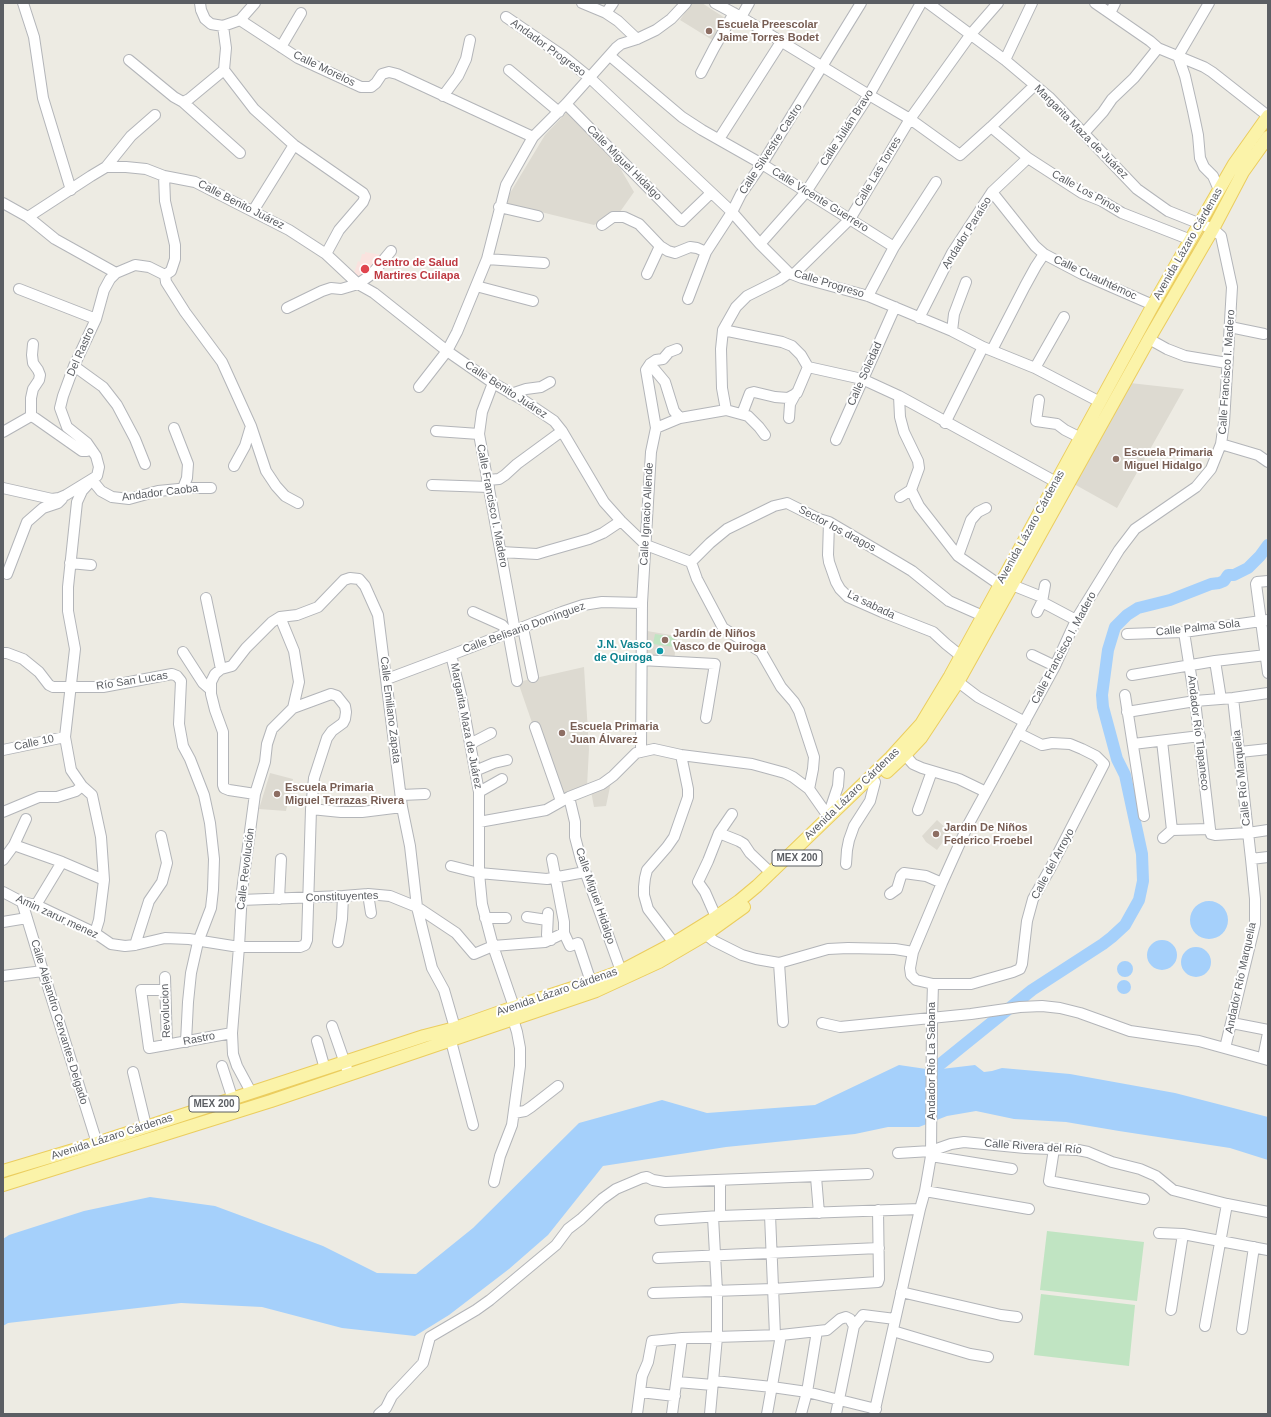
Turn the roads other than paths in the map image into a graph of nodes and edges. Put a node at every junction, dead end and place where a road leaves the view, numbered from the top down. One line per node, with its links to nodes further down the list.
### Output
1 (23, 3): 60 (street)
2 (200, 3): 23 (street)
3 (255, 3): 22 (street)
4 (582, 3): 18 (street)
5 (613, 3): 18 (street)
6 (686, 3): 25 (street)
7 (715, 3): 20 (street)
8 (749, 3): 20 (street)
9 (861, 3): 34 (street, Calle Silvestre Castro)
10 (921, 3): 40 (street, Calle Julián Bravo)
11 (928, 3): 24 (street, Margarita Maza de Juárez)
12 (998, 3): 24 (street)
13 (1032, 3): 33 (street)
14 (1095, 3): 19 (street)
15 (1115, 3): 19 (street)
16 (1209, 3): 31 (street)
17 (301, 13): 28 (street)
18 (606, 13): 25 (street)
19 (1110, 13): 29 (street)
20 (738, 15): 27 (street); 37 (street)
21 (506, 18): 38 (street, Andador Progreso)
22 (240, 20): 23 (street); 28 (street, Calle Morelos)
23 (223, 26): 35 (street)
24 (971, 34): 33 (street, Margarita Maza de Juárez); 46 (street)
25 (636, 39): 30 (street)
26 (470, 40): 41 (street)
27 (781, 42): 34 (street); 51 (street)
28 (281, 47): 41 (street, Calle Morelos)
29 (1158, 48): 31 (street); 48 (street)
30 (610, 56): 38 (street); 51 (street, Calle Vicente Guerrero)
31 (1178, 56): 45 (street); 61 (street)
32 (129, 60): 42 (street)
33 (1005, 60): 39 (street, Margarita Maza de Juárez)
34 (822, 67): 40 (street); 56 (street, Calle Silvestre Castro)
35 (224, 70): 42 (street); 52 (street)
36 (509, 70): 43 (street, Calle Miguel Hidalgo)
37 (701, 72)
38 (590, 78): 43 (street); 64 (street, Calle Progreso)
39 (1035, 85): 47 (street); 48 (street, Margarita Maza de Juárez)
40 (869, 95): 46 (street); 62 (street, Calle Julián Bravo)
41 (443, 96): 49 (street, Calle Morelos)
42 (183, 102): 54 (street)
43 (562, 108): 49 (street); 64 (street, Calle Miguel Hidalgo)
44 (155, 115): 57 (street)
45 (1268, 116): 53 (main road, Avenida Lázaro Cárdenas / MEX 200)
46 (910, 119): 47 (street); 71 (street, Calle Las Torres)
47 (991, 127): 55 (street, Calle Los Pinos)
48 (1084, 133): 72 (street, Margarita Maza de Juárez)
49 (533, 137): 66 (street)
50 (1268, 137): 53 (main road, Avenida Lázaro Cárdenas / MEX 200)
51 (719, 139): 56 (street, Calle Vicente Guerrero)
52 (294, 145): 67 (street); 81 (street)
53 (1259, 148): 61 (main road, Avenida Lázaro Cárdenas / MEX 200); 74 (main road, Avenida Lázaro Cárdenas / MEX 200)
54 (240, 153)
55 (1028, 158): 63 (street, Andador Paraíso); 75 (street, Calle Los Pinos)
56 (762, 164): 62 (street, Calle Vicente Guerrero); 68 (street, Calle Silvestre Castro)
57 (106, 168): 58 (street, Calle Benito Juárez); 60 (street)
58 (164, 176): 67 (street, Calle Benito Juárez); 88 (street)
59 (936, 182): 78 (street)
60 (71, 190): 70 (street)
61 (1219, 190): 72 (main road, Avenida Lázaro Cárdenas / MEX 200)
62 (806, 192): 71 (street, Calle Vicente Guerrero); 76 (street, Calle Julián Bravo)
63 (992, 192): 82 (street, Calle Cuauhtémoc); 100 (street, Andador Paraíso)
64 (711, 193): 68 (street, Calle Progreso)
65 (3, 203): 70 (street)
66 (500, 208): 69 (street); 83 (street)
67 (253, 210): 81 (street, Calle Benito Juárez)
68 (732, 212): 76 (street, Calle Progreso); 80 (street, Calle Silvestre Castro)
69 (538, 216)
70 (28, 217): 85 (street)
71 (850, 219): 78 (street, Calle Vicente Guerrero); 86 (street, Calle Las Torres)
72 (1200, 224): 74 (street, Margarita Maza de Juárez); 75 (main road, Avenida Lázaro Cárdenas / MEX 200)
73 (602, 225): 77 (street)
74 (1213, 229): 102 (street, Calle Francisco I. Madero); 106 (main road, Avenida Lázaro Cárdenas / MEX 200)
75 (1191, 240): 96 (main road, Avenida Lázaro Cárdenas / MEX 200)
76 (760, 244): 86 (street, Calle Progreso)
77 (660, 246): 80 (street); 87 (street)
78 (894, 247): 93 (street)
79 (390, 251): 90 (street)
80 (706, 252): 94 (street, Calle Silvestre Castro)
81 (326, 254): 90 (street, Calle Benito Juárez)
82 (1044, 254): 96 (street, Calle Cuauhtémoc); 109 (street)
83 (487, 259): 84 (street); 91 (street)
84 (544, 263)
85 (116, 272): 88 (street); 101 (street, Del Rastro)
86 (791, 273): 93 (street, Calle Progreso); 103 (street, Calle Las Torres)
87 (647, 274)
88 (165, 275): 131 (street)
89 (966, 282): 104 (street)
90 (358, 284): 98 (street); 110 (street, Calle Benito Juárez)
91 (476, 286): 95 (street); 110 (street)
92 (19, 289): 101 (street)
93 (868, 296): 97 (street, Calle Progreso)
94 (688, 299)
95 (533, 301)
96 (1153, 305): 124 (main road, Avenida Lázaro Cárdenas / MEX 200)
97 (895, 307): 100 (street, Calle Progreso); 116 (street, Calle Soledad)
98 (287, 308)
99 (1064, 317): 115 (street)
100 (919, 318): 104 (street, Calle Progreso)
101 (96, 319): 112 (street, Del Rastro)
102 (1230, 327): 105 (street); 111 (street, Calle Francisco I. Madero)
103 (723, 330): 114 (street); 125 (street)
104 (952, 331): 109 (street, Calle Progreso)
105 (1264, 334)
106 (1149, 339): 111 (street); 168 (main road, Avenida Lázaro Cárdenas / MEX 200)
107 (33, 344): 127 (street)
108 (677, 348): 113 (street)
109 (988, 348): 115 (street, Calle Progreso); 130 (street)
110 (446, 350): 118 (street, Calle Benito Juárez); 119 (street)
111 (1227, 363): 141 (street, Calle Francisco I. Madero)
112 (74, 366): 142 (street, Del Rastro); 144 (street)
113 (648, 367): 128 (street); 133 (street, Calle Ignacio Allende)
114 (808, 367): 116 (street); 120 (street)
115 (1035, 368): 124 (street, Calle Progreso)
116 (862, 379): 122 (street); 140 (street, Calle Soledad)
117 (550, 382): 121 (street)
118 (493, 383): 121 (street, Calle Benito Juárez); 137 (street, Calle Francisco I. Madero)
119 (419, 387)
120 (797, 392): 126 (street); 129 (street)
121 (511, 394): 135 (street, Calle Benito Juárez)
122 (899, 396): 130 (street); 153 (street)
123 (1039, 400): 139 (street)
124 (1100, 402): 139 (main road, Avenida Lázaro Cárdenas / MEX 200)
125 (726, 410): 126 (street); 128 (street)
126 (742, 414): 138 (street)
127 (31, 416): 136 (street); 142 (street)
128 (680, 418): 133 (street)
129 (789, 418)
130 (945, 423): 147 (street)
131 (251, 426): 145 (street); 156 (street)
132 (174, 428): 151 (street)
133 (656, 428): 160 (street, Calle Ignacio Allende)
134 (436, 431): 137 (street)
135 (562, 431): 148 (street); 158 (street, Calle Benito Juárez)
136 (3, 432)
137 (479, 434): 148 (street, Calle Francisco I. Madero)
138 (765, 435)
139 (1081, 438): 147 (main road, Avenida Lázaro Cárdenas / MEX 200)
140 (836, 440)
141 (1221, 444): 143 (street); 177 (street, Calle Francisco I. Madero)
142 (90, 448): 146 (street, Del Rastro)
143 (1268, 462)
144 (145, 464)
145 (234, 466)
146 (92, 480): 151 (street, Andador Caoba); 154 (street); 164 (street)
147 (1056, 482): 168 (main road, Avenida Lázaro Cárdenas / MEX 200)
148 (488, 484): 149 (street); 161 (street, Calle Francisco I. Madero)
149 (432, 485)
150 (3, 488): 154 (street)
151 (183, 488): 152 (street, Andador Caoba)
152 (211, 488)
153 (911, 490): 155 (street); 162 (street)
154 (66, 495): 166 (street)
155 (900, 497)
156 (298, 503)
157 (986, 508): 162 (street)
158 (621, 521): 160 (street, Calle Benito Juárez); 161 (street)
159 (829, 522): 163 (street, Sector los dragos); 176 (street, Sector los dragos); 187 (street, La sabada)
160 (646, 545): 163 (street, Calle Benito Juárez); 172 (street, Calle Ignacio Allende)
161 (501, 552): 179 (street, Calle Francisco I. Madero)
162 (958, 556): 168 (street)
163 (691, 562): 231 (street)
164 (70, 563): 165 (street); 199 (street)
165 (91, 565)
166 (7, 574)
167 (1268, 581): 178 (street)
168 (1006, 585): 171 (street); 176 (main road, Avenida Lázaro Cárdenas / MEX 200); 187 (main road, Avenida Lázaro Cárdenas / MEX 200)
169 (1046, 585): 171 (street)
170 (206, 598): 192 (street)
171 (1042, 600): 174 (street); 177 (street)
172 (642, 603): 179 (street, Calle Belisario Domínguez); 188 (street, Calle Ignacio Allende)
173 (472, 612): 179 (street)
174 (1037, 612)
175 (280, 616): 192 (street); 196 (street, Calle Emiliano Zapata); 206 (street)
176 (983, 616): 187 (main road, Avenida Lázaro Cárdenas / MEX 200)
177 (1076, 620): 190 (street, Calle Francisco I. Madero)
178 (1264, 621): 180 (street, Calle Palma Sola); 186 (street)
179 (515, 630): 184 (street, Calle Belisario Domínguez); 195 (street); 198 (street)
180 (1184, 632): 181 (street, Calle Palma Sola); 191 (street, Andador Río Tlapaneco)
181 (1127, 634)
182 (183, 652): 200 (street)
183 (3, 653): 199 (street)
184 (451, 655): 196 (street, Calle Belisario Domínguez); 216 (street, Margarita Maza de Juárez)
185 (1032, 655): 190 (street)
186 (1266, 656): 189 (street); 193 (street)
187 (966, 657): 197 (main road, Avenida Lázaro Cárdenas / MEX 200)
188 (641, 660): 208 (street); 220 (street, Calle Ignacio Allende)
189 (1215, 661): 191 (street); 204 (street)
190 (1055, 666): 209 (street, Calle Francisco I. Madero)
191 (1189, 666): 194 (street); 205 (street, Andador Río Tlapaneco)
192 (218, 671): 200 (street)
193 (1268, 673)
194 (1132, 675)
195 (533, 677)
196 (387, 678): 235 (street, Calle Emiliano Zapata)
197 (954, 679): 209 (street); 223 (main road, Avenida Lázaro Cárdenas / MEX 200); 243 (main road, Avenida Lázaro Cárdenas / MEX 200)
198 (517, 681)
199 (72, 688): 214 (street); 290 (street, Río San Lucas)
200 (211, 690): 234 (street)
201 (1268, 693): 203 (street)
202 (1125, 694): 207 (street)
203 (1233, 698): 204 (street); 221 (street, Calle Río Marquelia)
204 (1221, 699): 205 (street)
205 (1195, 701): 207 (street); 213 (street, Andador Río Tlapaneco)
206 (293, 708): 234 (street, Calle Revolución); 239 (street, Calle Revolución)
207 (1127, 712): 217 (street)
208 (706, 718)
209 (1024, 722): 212 (street, Calle Francisco I. Madero)
210 (535, 727): 237 (street, Calle Miguel Hidalgo)
211 (491, 733): 216 (street)
212 (1018, 733): 233 (street, Calle Francisco I. Madero); 303 (street, Calle del Arroyo)
213 (1200, 736): 215 (street); 249 (street, Andador Río Tlapaneco)
214 (65, 737): 219 (street, Calle 10); 230 (street)
215 (1162, 741): 217 (street); 247 (street)
216 (470, 744): 225 (street, Margarita Maza de Juárez)
217 (1133, 744): 244 (street)
218 (1268, 749): 221 (street)
219 (3, 750)
220 (641, 752): 222 (street); 237 (street)
221 (1240, 752): 250 (street, Calle Río Marquelia)
222 (681, 755): 231 (street); 292 (street)
223 (905, 755): 226 (street); 229 (main road, Avenida Lázaro Cárdenas / MEX 200)
224 (507, 760): 225 (street)
225 (475, 771): 232 (street, Margarita Maza de Juárez)
226 (932, 771): 233 (street); 240 (street)
227 (839, 773): 243 (street)
228 (502, 779): 232 (street)
229 (875, 782): 261 (street); 286 (main road, Avenida Lázaro Cárdenas / MEX 200)
230 (82, 786): 241 (street); 267 (street)
231 (809, 789): 243 (street)
232 (479, 792): 246 (street, Margarita Maza de Juárez)
233 (986, 792): 268 (street, Calle Francisco I. Madero)
234 (255, 794): 275 (street, Calle Revolución)
235 (401, 794): 236 (street); 238 (street, Calle Emiliano Zapata)
236 (425, 794)
237 (565, 799): 246 (street); 263 (street, Calle Miguel Hidalgo)
238 (402, 807): 239 (street); 278 (street, Calle Emiliano Zapata)
239 (311, 809): 273 (street)
240 (918, 810)
241 (3, 812)
242 (732, 814): 251 (street)
243 (828, 816): 265 (main road, Avenida Lázaro Cárdenas / MEX 200)
244 (1144, 816)
245 (26, 819): 254 (street)
246 (479, 822): 264 (street, Margarita Maza de Juárez)
247 (1172, 830): 249 (street); 253 (street)
248 (1268, 830): 250 (street)
249 (1211, 831): 250 (street)
250 (1248, 832): 258 (street, Calle Río Marquelia)
251 (719, 833): 265 (street); 280 (street)
252 (161, 836): 293 (street)
253 (1162, 838)
254 (14, 845): 259 (street); 260 (street)
255 (1268, 857): 258 (street)
256 (281, 859): 274 (street)
257 (552, 859): 266 (street)
258 (1251, 859): 310 (street, Andador Río Marquelia)
259 (3, 860)
260 (62, 862): 267 (street); 277 (street)
261 (846, 864)
262 (451, 866): 264 (street)
263 (585, 872): 266 (street); 298 (street, Calle Miguel Hidalgo)
264 (479, 873): 266 (street); 282 (street, Margarita Maza de Juárez)
265 (771, 873): 280 (main road, Avenida Lázaro Cárdenas / MEX 200)
266 (556, 878): 288 (street)
267 (104, 880): 287 (street)
268 (942, 884): 271 (street); 296 (street, Calle Francisco I. Madero)
269 (3, 892): 276 (street, Amin zarur menez)
270 (368, 894): 272 (street, Constituyentes); 278 (street, Constituyentes); 279 (street)
271 (890, 894)
272 (343, 896): 273 (street, Constituyentes); 291 (street)
273 (308, 898): 274 (street, Constituyentes); 295 (street, Amin zarur menez)
274 (279, 899): 275 (street, Constituyentes)
275 (241, 900): 295 (street, Calle Revolución)
276 (22, 902): 277 (street, Amin zarur menez); 281 (street, Calle Alejandro Cervantes Delgado)
277 (36, 906): 287 (street, Amin zarur menez)
278 (417, 907): 294 (street, Constituyentes); 312 (street, Calle Emiliano Zapata)
279 (371, 913)
280 (716, 917): 286 (main road, Avenida Lázaro Cárdenas / MEX 200)
281 (27, 918): 285 (street); 299 (street, Calle Alejandro Cervantes Delgado)
282 (485, 918): 283 (street); 294 (street, Margarita Maza de Juárez)
283 (506, 918)
284 (527, 918): 289 (street)
285 (3, 922)
286 (702, 932): 292 (main road, Avenida Lázaro Cárdenas / MEX 200); 297 (street); 307 (main road, Avenida Lázaro Cárdenas / MEX 200)
287 (95, 933): 293 (street, Amin zarur menez)
288 (564, 933): 289 (street); 302 (street)
289 (551, 940): 294 (street)
290 (198, 942): 293 (street, Amin zarur menez); 295 (street, Amin zarur menez); 318 (street)
291 (338, 942)
292 (674, 943): 298 (main road, Avenida Lázaro Cárdenas / MEX 200)
293 (135, 945)
294 (493, 946): 305 (street, Margarita Maza de Juárez)
295 (239, 947): 314 (street, Calle Revolución)
296 (912, 952): 297 (street); 303 (street, Calle Francisco I. Madero)
297 (779, 963): 308 (street)
298 (620, 970): 302 (main road, Avenida Lázaro Cárdenas / MEX 200)
299 (43, 971): 300 (street); 336 (street, Calle Alejandro Cervantes Delgado)
300 (3, 976)
301 (165, 977): 304 (street, Revolucion)
302 (591, 982): 305 (main road, Avenida Lázaro Cárdenas / MEX 200)
303 (933, 984): 306 (street, Andador Río La Sabana)
304 (165, 990): 319 (street, Revolucion); 319 (street)
305 (514, 1007): 312 (main road, Avenida Lázaro Cárdenas / MEX 200)
306 (932, 1018): 309 (street); 320 (street); 339 (street, Andador Río La Sabana)
307 (513, 1020): 317 (main road, Avenida Lázaro Cárdenas / MEX 200); 331 (street)
308 (783, 1022)
309 (822, 1023)
310 (1232, 1023): 313 (street); 320 (street, Andador Río Marquelia)
311 (332, 1026): 322 (street)
312 (455, 1028): 322 (main road, Avenida Lázaro Cárdenas / MEX 200)
313 (1268, 1030)
314 (232, 1033): 318 (street, Rastro); 328 (street, Calle Revolución)
315 (1268, 1034): 321 (street)
316 (317, 1041): 324 (street)
317 (450, 1041): 326 (main road, Avenida Lázaro Cárdenas / MEX 200); 333 (street)
318 (186, 1042): 319 (street, Rastro)
319 (167, 1045)
320 (1225, 1048): 321 (street)
321 (1266, 1059)
322 (345, 1063): 324 (main road, Avenida Lázaro Cárdenas / MEX 200); 326 (street)
323 (222, 1066): 329 (street)
324 (325, 1069): 328 (main road, Avenida Lázaro Cárdenas / MEX 200)
325 (133, 1072): 334 (street)
326 (349, 1075): 330 (main road, Avenida Lázaro Cárdenas / MEX 200)
327 (558, 1086): 331 (street)
328 (251, 1092): 329 (main road, Avenida Lázaro Cárdenas / MEX 200)
329 (232, 1098): 330 (street); 332 (main road, Avenida Lázaro Cárdenas / MEX 200)
330 (237, 1112): 335 (main road, Avenida Lázaro Cárdenas / MEX 200)
331 (514, 1113): 345 (street)
332 (183, 1114): 334 (main road, Avenida Lázaro Cárdenas / MEX 200); 335 (main road)
333 (473, 1125)
334 (146, 1126): 336 (main road, Avenida Lázaro Cárdenas / MEX 200)
335 (187, 1127): 346 (main road, Avenida Lázaro Cárdenas / MEX 200)
336 (97, 1142): 341 (main road, Avenida Lázaro Cárdenas / MEX 200)
337 (1054, 1149): 339 (street, Calle Rivera del Río); 348 (street); 349 (street, Calle Rivera del Río)
338 (898, 1153): 339 (street)
339 (931, 1153): 340 (street); 347 (street, Andador Río La Sabana)
340 (1012, 1169)
341 (3, 1171)
342 (868, 1174): 343 (street)
343 (816, 1177): 344 (street); 354 (street)
344 (720, 1180): 356 (street); 391 (street)
345 (494, 1182)
346 (3, 1184)
347 (925, 1191): 350 (street, Andador Río La Sabana); 351 (street)
348 (1144, 1199)
349 (1227, 1204): 353 (street, Calle Rivera del Río); 360 (street)
350 (920, 1209): 352 (street); 369 (street, Andador Río La Sabana)
351 (1029, 1209)
352 (878, 1210): 354 (street); 362 (street)
353 (1268, 1212)
354 (819, 1213): 355 (street)
355 (770, 1215): 356 (street); 364 (street)
356 (717, 1216): 357 (street); 365 (street)
357 (660, 1220)
358 (1159, 1233): 359 (street)
359 (1183, 1234): 360 (street); 371 (street)
360 (1221, 1241): 361 (street); 375 (street)
361 (1254, 1247): 363 (street); 376 (street)
362 (878, 1248): 364 (street); 367 (street)
363 (1268, 1250)
364 (772, 1253): 365 (street); 367 (street)
365 (715, 1255): 366 (street); 368 (street)
366 (658, 1258)
367 (773, 1289): 368 (street); 379 (street)
368 (717, 1291): 370 (street); 380 (street)
369 (901, 1292): 372 (street); 373 (street, Andador Río La Sabana)
370 (653, 1293)
371 (1171, 1310)
372 (1017, 1316)
373 (895, 1319): 374 (street); 378 (street, Andador Río La Sabana)
374 (854, 1326): 377 (street); 389 (street)
375 (1206, 1326)
376 (1242, 1329)
377 (817, 1331): 379 (street); 387 (street)
378 (893, 1332): 382 (street); 390 (street, Andador Río La Sabana)
379 (778, 1335): 380 (street); 385 (street)
380 (718, 1337): 381 (street); 384 (street)
381 (682, 1338): 383 (street); 386 (street)
382 (988, 1357)
383 (677, 1382): 384 (street); 388 (street)
384 (714, 1383): 385 (street); 394 (street)
385 (772, 1387): 387 (street); 395 (street)
386 (640, 1392): 388 (street); 392 (street)
387 (807, 1392): 389 (street); 396 (street)
388 (675, 1396): 393 (street)
389 (839, 1400): 390 (street); 397 (street)
390 (875, 1411)
391 (379, 1414)
392 (637, 1414)
393 (672, 1414)
394 (710, 1414)
395 (767, 1414)
396 (801, 1414)
397 (836, 1414)

